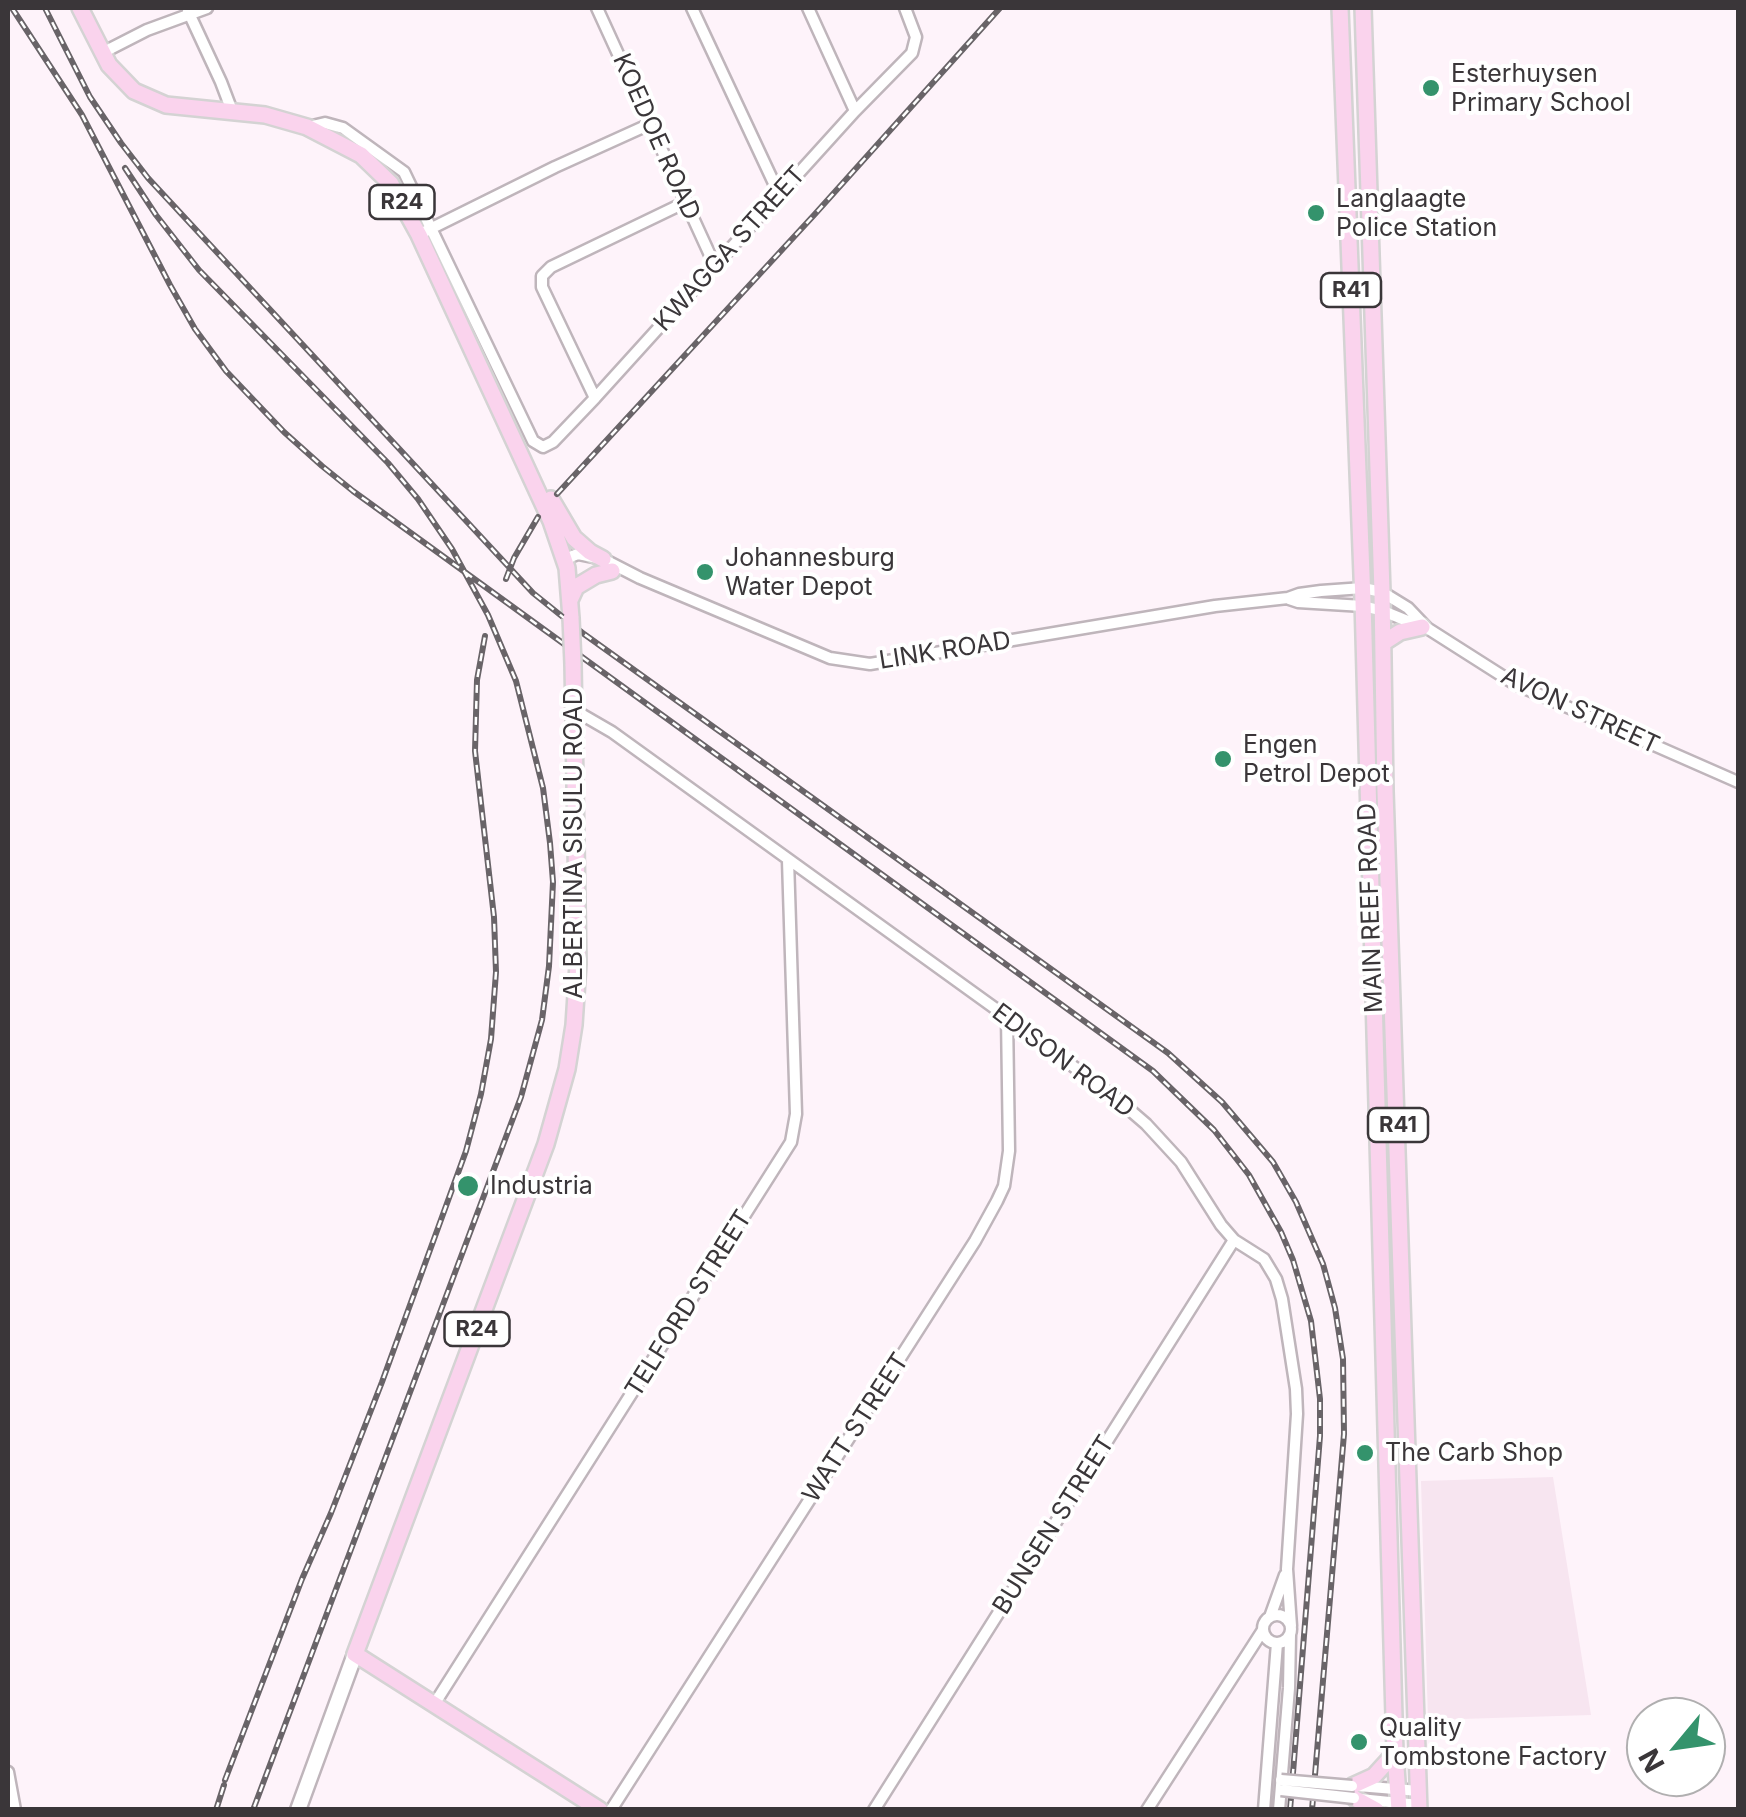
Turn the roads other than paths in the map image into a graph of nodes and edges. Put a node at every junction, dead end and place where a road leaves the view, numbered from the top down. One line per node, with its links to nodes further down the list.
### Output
1 (80, 8): 10 (main road, ALBERTINA SISULU ROAD / R24)
2 (207, 8): 9 (street)
3 (598, 8): 15 (street, KOEDOE ROAD)
4 (692, 8): 18 (street)
5 (808, 8): 14 (street)
6 (905, 8): 14 (street, KWAGGA STREET)
7 (1340, 8): 13 (main road, MAIN REEF ROAD / R41)
8 (1363, 8): 11 (main road, MAIN REEF ROAD / R41)
9 (188, 10): 10 (street); 12 (street)
10 (102, 53): 12 (main road, ALBERTINA SISULU ROAD / R24)
11 (1367, 108): 13 (main road); 17 (main road, MAIN REEF ROAD / R41)
12 (232, 110): 20 (main road, ALBERTINA SISULU ROAD / R24)
13 (1344, 110): 16 (main road, MAIN REEF ROAD / R41)
14 (856, 111): 18 (street, KWAGGA STREET)
15 (650, 124): 19 (street, KOEDOE ROAD); 20 (street)
16 (1347, 160): 17 (main road); 26 (main road, MAIN REEF ROAD / R41)
17 (1369, 160): 27 (main road, MAIN REEF ROAD / R41)
18 (779, 194): 21 (street, KWAGGA STREET)
19 (686, 202): 21 (street, KOEDOE ROAD); 22 (street)
20 (425, 231): 22 (street, KWAGGA STREET); 23 (main road, ALBERTINA SISULU ROAD / R24)
21 (715, 266): 22 (street, KWAGGA STREET)
22 (596, 398)
23 (504, 424): 24 (main road); 25 (main road, ALBERTINA SISULU ROAD / R24)
24 (607, 565): 25 (street); 25 (street); 28 (street, LINK ROAD); 29 (main road)
25 (567, 567): 29 (main road, ALBERTINA SISULU ROAD / R24)
26 (1362, 588): 27 (street, LINK ROAD); 28 (street, LINK ROAD); 30 (main road, MAIN REEF ROAD / R41)
27 (1382, 592): 31 (main road, MAIN REEF ROAD / R41); 32 (street, AVON STREET)
28 (1288, 598): 30 (street, LINK ROAD)
29 (570, 600): 34 (main road, ALBERTINA SISULU ROAD / R24, bridge)
30 (1363, 606): 31 (street, LINK ROAD); 38 (main road, MAIN REEF ROAD / R41)
31 (1382, 611): 32 (street, AVON STREET); 33 (main road, MAIN REEF ROAD / R41)
32 (1425, 628): 33 (main road); 35 (street, AVON STREET)
33 (1383, 643): 39 (main road, MAIN REEF ROAD / R41)
34 (574, 710): 36 (street, EDISON ROAD); 48 (main road, ALBERTINA SISULU ROAD / R24)
35 (1738, 782)
36 (788, 860): 37 (street, EDISON ROAD); 49 (street, TELFORD STREET)
37 (1007, 1017): 40 (street, EDISON ROAD); 59 (street, WATT STREET)
38 (1376, 1048): 39 (main road); 42 (main road, MAIN REEF ROAD / R41)
39 (1395, 1048): 41 (main road, MAIN REEF ROAD / R41)
40 (1234, 1240): 43 (street, EDISON ROAD); 60 (street, BUNSEN STREET)
41 (1409, 1503): 42 (main road); 55 (main road, MAIN REEF ROAD / R41)
42 (1388, 1504): 50 (main road, MAIN REEF ROAD / R41)
43 (1288, 1569): 44 (street, EDISON ROAD); 46 (street, EDISON ROAD)
44 (1270, 1617): 45 (street, EDISON ROAD); 46 (street)
45 (1263, 1630): 46 (street); 47 (street, EDISON ROAD)
46 (1282, 1638): 47 (street); 52 (street); 62 (street, EDISON ROAD)
47 (1248, 1649): 61 (street, EDISON ROAD)
48 (355, 1654): 49 (main road); 57 (street)
49 (435, 1704): 58 (main road)
50 (1395, 1753): 53 (main road); 54 (main road, MAIN REEF ROAD / R41)
51 (8, 1772): 56 (street)
52 (1281, 1785): 53 (street, bridge); 63 (street)
53 (1353, 1792): 54 (street); 64 (main road)
54 (1399, 1800): 55 (street)
55 (1419, 1802)
56 (15, 1810)
57 (298, 1810)
58 (600, 1810)
59 (611, 1810)
60 (874, 1810)
61 (1148, 1810)
62 (1264, 1810)
63 (1279, 1810)
64 (1376, 1810)

